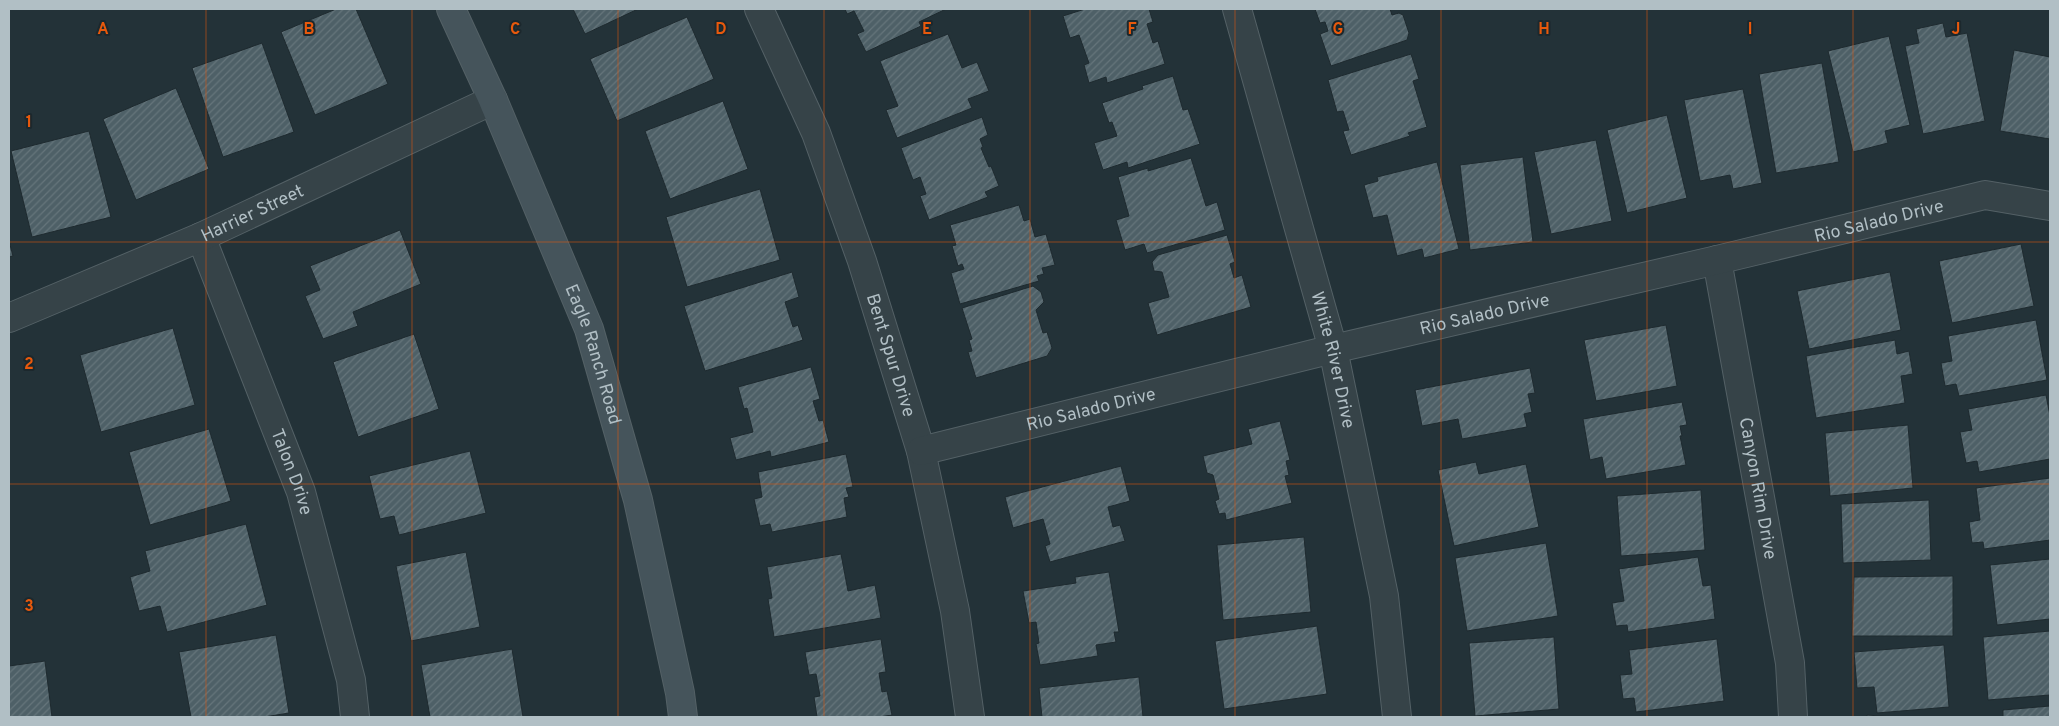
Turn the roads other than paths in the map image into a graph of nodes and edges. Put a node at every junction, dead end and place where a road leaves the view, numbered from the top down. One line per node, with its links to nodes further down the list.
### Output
1 (451, 9): 4 (street, Eagle Ranch Road)
2 (759, 9): 10 (street, Bent Spur Drive)
3 (1237, 9): 9 (street, White River Drive)
4 (493, 100): 6 (street, Harrier Street); 12 (street, Eagle Ranch Road)
5 (2050, 206): 7 (street, Rio Salado Drive)
6 (201, 237): 8 (street, Harrier Street); 11 (street, Talon Drive)
7 (1717, 260): 9 (street, Rio Salado Drive); 15 (street, Canyon Rim Drive)
8 (9, 318)
9 (1333, 349): 10 (street, Rio Salado Drive); 14 (street, White River Drive)
10 (921, 451): 13 (street, Bent Spur Drive)
11 (355, 717)
12 (683, 717)
13 (970, 717)
14 (1396, 717)
15 (1793, 717)

